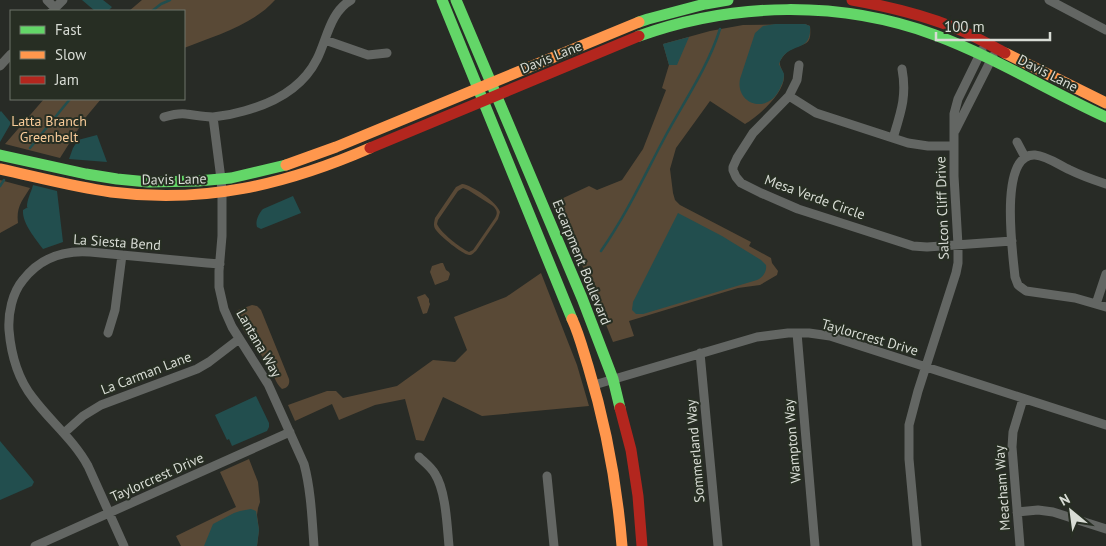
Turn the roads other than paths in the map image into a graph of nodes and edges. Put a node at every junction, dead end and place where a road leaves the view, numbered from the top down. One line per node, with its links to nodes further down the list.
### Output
1 (47, 0): 10 (street)
2 (63, 0): 10 (street)
3 (351, 0): 12 (street)
4 (442, 0): 23 (main road)
5 (456, 0): 22 (main road, Escarpment Boulevard)
6 (728, 0): 22 (main road, Davis Lane)
7 (852, 0): 13 (main road, Davis Lane)
8 (1049, 0): 11 (street)
9 (820, 5): 16 (main road, Davis Lane); 24 (main road, Davis Lane)
10 (54, 10)
11 (1106, 30)
12 (325, 40): 15 (street); 29 (street)
13 (986, 43): 14 (main road, Davis Lane); 16 (street, Salcon Cliff Drive)
14 (998, 49): 18 (street, Salcon Cliff Drive); 27 (main road, Davis Lane)
15 (387, 53)
16 (980, 54): 18 (main road, Davis Lane); 31 (street, Salcon Cliff Drive)
17 (10, 55): 20 (street)
18 (992, 60): 30 (main road, Davis Lane); 31 (street, Salcon Cliff Drive)
19 (799, 65): 25 (street)
20 (0, 66)
21 (902, 68): 32 (street)
22 (491, 83): 23 (main road, Davis Lane); 24 (main road, Escarpment Boulevard)
23 (478, 88): 26 (main road); 38 (main road, Davis Lane)
24 (496, 95): 26 (main road, Davis Lane); 53 (main road, Escarpment Boulevard)
25 (789, 96): 32 (street); 42 (street, Mesa Verde Circle)
26 (483, 100): 40 (main road, Davis Lane); 54 (main road)
27 (1106, 103)
28 (164, 117): 29 (street)
29 (213, 117): 38 (street, Lantana Way)
30 (1106, 117)
31 (954, 131): 34 (street, Salcon Cliff Drive)
32 (893, 138): 34 (street)
33 (1017, 142): 36 (street)
34 (953, 146): 42 (street, Salcon Cliff Drive)
35 (0, 155): 38 (main road, Davis Lane)
36 (1025, 158): 39 (street); 41 (street)
37 (0, 169): 40 (main road, Davis Lane)
38 (221, 179): 40 (street, Lantana Way)
39 (1106, 184)
40 (222, 192): 44 (street, Lantana Way)
41 (1012, 241): 42 (street, Mesa Verde Circle); 46 (street)
42 (958, 245): 52 (street, Salcon Cliff Drive)
43 (122, 255): 44 (street, La Siesta Bend); 48 (street); 58 (street, La Siesta Bend)
44 (220, 264): 50 (street, Lantana Way)
45 (1106, 274): 46 (street)
46 (1096, 304): 47 (street)
47 (1106, 307)
48 (108, 333)
49 (797, 333): 51 (street, Taylorcrest Drive); 52 (street, Taylorcrest Drive); 72 (street, Wampton Way)
50 (239, 339): 57 (street, Lantana Way); 58 (street, La Carman Lane)
51 (700, 353): 53 (street, Taylorcrest Drive); 71 (street, Sommerland Way)
52 (925, 367): 55 (street, Taylorcrest Drive); 73 (street, Salcon Cliff Drive)
53 (613, 379): 54 (street, Taylorcrest Drive); 70 (main road, Escarpment Boulevard)
54 (594, 385): 69 (main road)
55 (1023, 399): 56 (street, Taylorcrest Drive); 61 (street, Meacham Way)
56 (1106, 426)
57 (290, 432): 62 (street, Taylorcrest Drive); 66 (street, Lantana Way)
58 (64, 433): 62 (street, La Siesta Bend)
59 (418, 457): 67 (street)
60 (547, 476): 68 (street)
61 (1017, 512): 63 (street); 74 (street, Meacham Way)
62 (109, 513): 64 (street, Taylorcrest Drive); 65 (street, La Siesta Bend)
63 (1106, 529)
64 (35, 546)
65 (124, 546)
66 (314, 546)
67 (449, 546)
68 (554, 546)
69 (622, 546)
70 (642, 546)
71 (718, 546)
72 (815, 546)
73 (917, 546)
74 (1020, 546)

